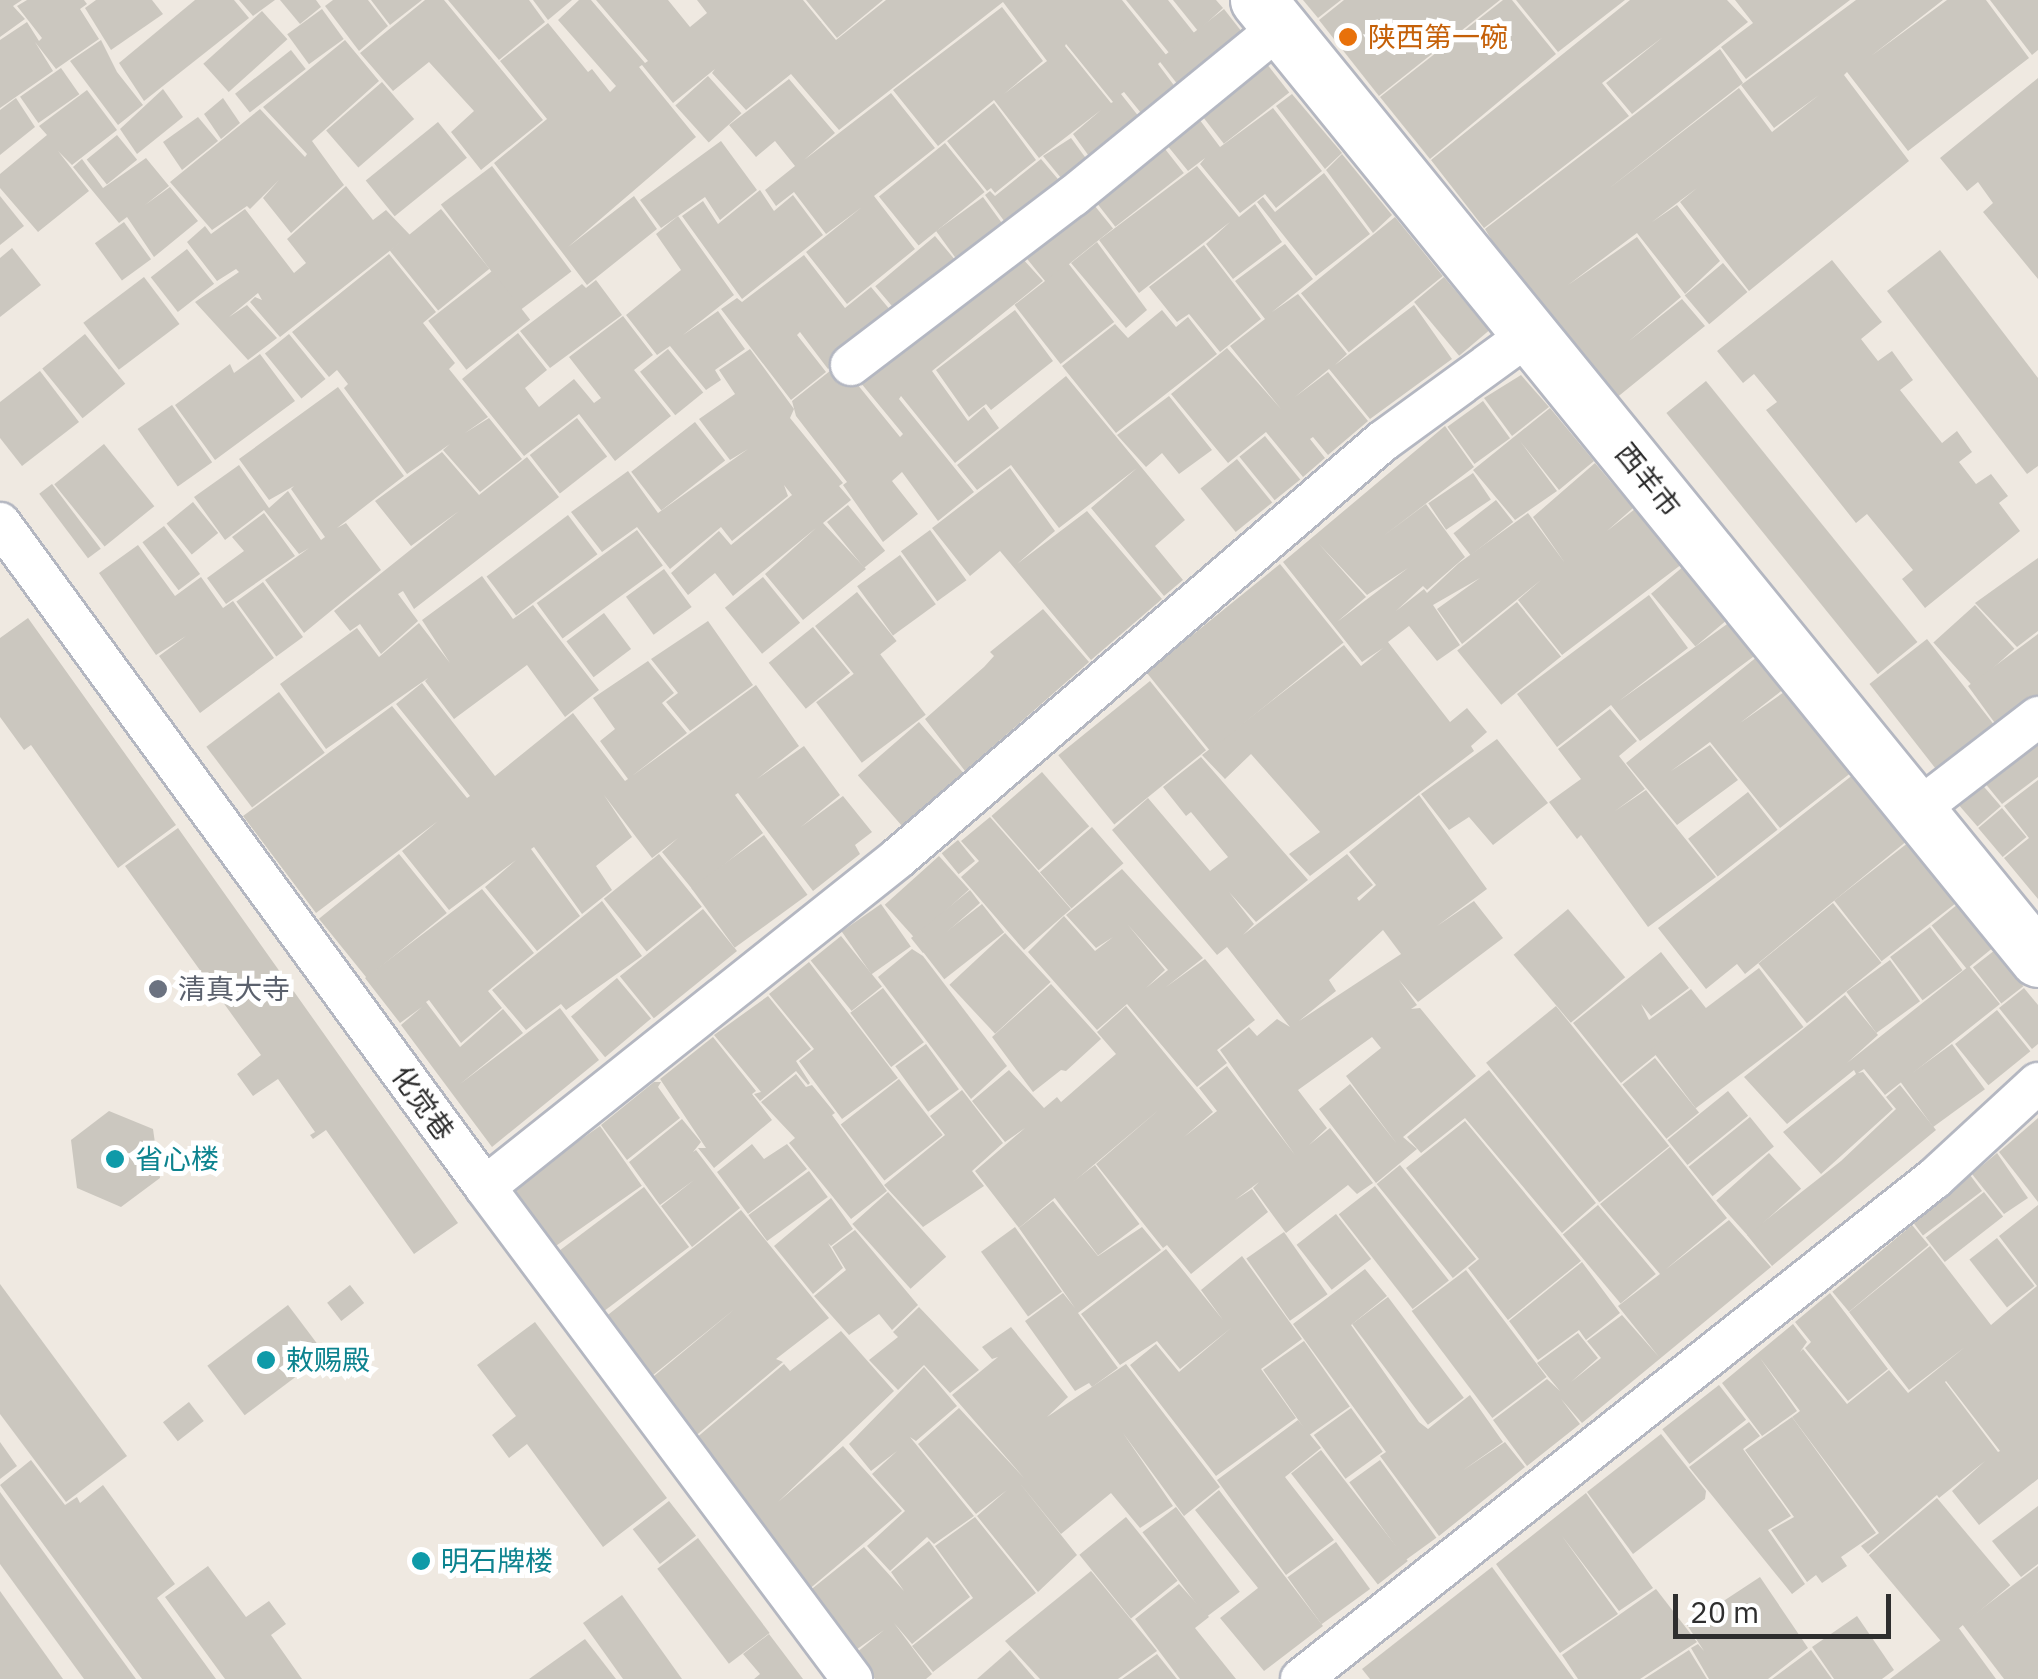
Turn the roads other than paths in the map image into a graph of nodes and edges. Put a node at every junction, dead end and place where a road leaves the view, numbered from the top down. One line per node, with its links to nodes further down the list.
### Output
1 (1269, 14): 2 (street, 西羊市); 3 (lane)
2 (1530, 334): 6 (street, 西羊市); 9 (lane)
3 (851, 365)
4 (0, 522): 9 (lane, 化觉巷)
5 (2038, 717): 6 (lane)
6 (1916, 811): 7 (street, 西羊市)
7 (2038, 959)
8 (2038, 1083): 11 (lane)
9 (485, 1187): 10 (lane, 化觉巷)
10 (852, 1679)
11 (1301, 1679)

